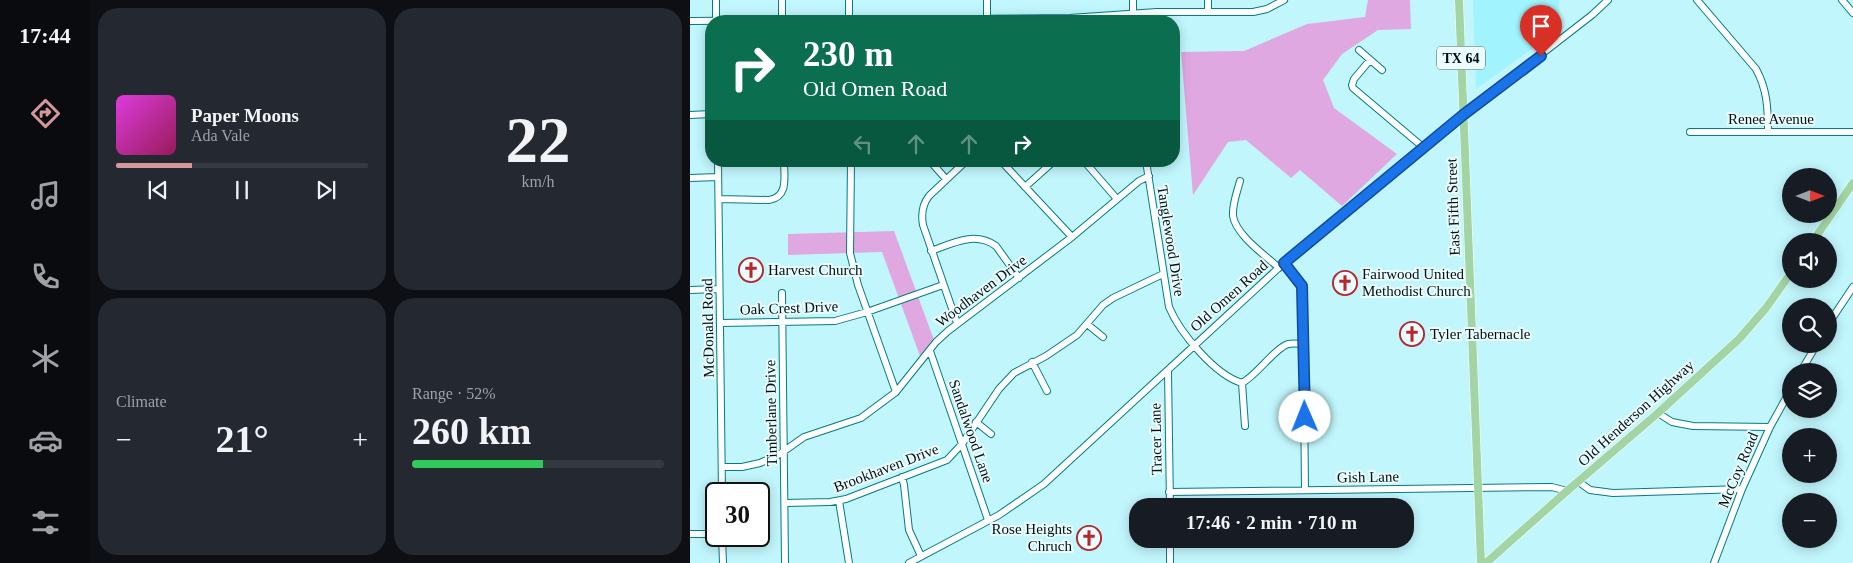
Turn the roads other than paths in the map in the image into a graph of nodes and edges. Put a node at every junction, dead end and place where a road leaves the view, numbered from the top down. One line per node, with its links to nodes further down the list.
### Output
1 (716, 0): 15 (street)
2 (782, 0): 16 (street)
3 (849, 0): 17 (street)
4 (987, 0): 18 (street)
5 (1133, 0): 13 (street)
6 (1208, 0): 12 (street)
7 (1284, 0): 12 (street)
8 (1459, 0): 27 (main road, East Fifth Street / TX 64)
9 (1608, 0): 27 (street, Old Omen Road)
10 (1697, 0): 28 (street)
11 (1842, 0): 14 (street)
12 (1208, 12): 13 (street)
13 (1133, 13): 19 (street)
14 (1853, 13)
15 (716, 15)
16 (782, 15)
17 (849, 15)
18 (987, 15)
19 (1108, 15)
20 (690, 21): 21 (street)
21 (705, 21)
22 (1358, 50): 23 (street)
23 (1370, 60): 24 (street); 31 (street)
24 (1382, 70)
25 (705, 114): 26 (street)
26 (690, 115)
27 (1463, 115): 31 (street, Old Omen Road); 89 (main road, East Fifth Street / TX 64)
28 (1768, 131): 29 (street, Renee Avenue); 30 (street, Renee Avenue)
29 (1690, 132)
30 (1853, 132)
31 (1424, 148): 53 (street, Old Omen Road)
32 (718, 167): 42 (street, McDonald Road)
33 (784, 167): 48 (street)
34 (851, 167): 63 (street)
35 (935, 167): 44 (street)
36 (959, 167): 44 (street)
37 (1007, 167): 47 (street)
38 (1047, 167): 47 (street)
39 (1089, 167): 49 (street)
40 (1147, 167): 41 (street, Tanglewood Drive)
41 (1148, 176): 49 (street, Woodhaven Drive); 54 (street, Tanglewood Drive)
42 (718, 177): 43 (street); 48 (street, McDonald Road)
43 (690, 178)
44 (946, 179): 52 (street)
45 (1240, 181): 53 (street)
46 (1853, 183): 50 (main road)
47 (1025, 186): 51 (street)
48 (719, 199): 59 (street, McDonald Road)
49 (1117, 199): 51 (street, Woodhaven Drive)
50 (1819, 233)
51 (1072, 237): 55 (street, Woodhaven Drive)
52 (931, 251): 55 (street); 57 (street)
53 (1281, 265): 69 (street); 70 (street, Old Omen Road)
54 (1163, 274): 67 (street, Brookhaven Drive); 70 (street, Tanglewood Drive)
55 (1019, 278): 66 (street, Woodhaven Drive)
56 (1782, 285): 78 (main road, Old Henderson Highway)
57 (943, 286): 63 (street, Oak Crest Drive); 66 (street)
58 (1853, 286): 62 (street)
59 (719, 289): 60 (street); 65 (street, McDonald Road)
60 (690, 290)
61 (782, 293): 64 (street, Timberlane Drive)
62 (1837, 311)
63 (868, 312): 64 (street, Oak Crest Drive); 76 (street)
64 (782, 322): 65 (street, Oak Crest Drive); 84 (street, Timberlane Drive)
65 (720, 323): 85 (street, McDonald Road)
66 (957, 323): 71 (street, Woodhaven Drive)
67 (1087, 324): 68 (street); 72 (street, Brookhaven Drive)
68 (1103, 337)
69 (1304, 344): 74 (street); 91 (street)
70 (1193, 346): 73 (street, Old Omen Road); 74 (street, Tanglewood Drive)
71 (930, 351): 76 (street, Woodhaven Drive); 83 (street, Sandalwood Lane)
72 (1032, 362): 75 (street); 79 (street, Brookhaven Drive)
73 (1168, 371): 93 (street, Tracer Lane); 97 (street, Old Omen Road)
74 (1242, 383): 80 (street)
75 (1047, 391)
76 (896, 392): 84 (street, Woodhaven Drive)
77 (1782, 405): 81 (street, McCoy Road)
78 (1658, 413): 81 (street); 88 (main road, Old Henderson Highway)
79 (976, 422): 82 (street); 83 (street, Brookhaven Drive)
80 (1245, 426)
81 (1770, 427): 90 (street, McCoy Road)
82 (991, 434)
83 (962, 444): 86 (street, Brookhaven Drive); 97 (street, Sandalwood Lane)
84 (784, 451): 85 (street, Woodhaven Drive); 96 (street, Timberlane Drive)
85 (722, 467): 87 (street, McDonald Road)
86 (902, 477): 95 (street, Brookhaven Drive); 102 (street)
87 (722, 482)
88 (1579, 482): 90 (street); 92 (main road, Old Henderson Highway)
89 (1478, 488): 91 (street, Gish Lane); 92 (street, Gish Lane); 108 (main road, East Fifth Street / TX 64)
90 (1742, 489): 110 (street, McCoy Road)
91 (1305, 490): 93 (street, Gish Lane)
92 (1567, 491): 109 (main road, Old Henderson Highway)
93 (1170, 492): 94 (street, Tracer Lane)
94 (1170, 498)
95 (839, 500): 96 (street, Brookhaven Drive); 105 (street)
96 (784, 503): 104 (street, Timberlane Drive)
97 (988, 520): 102 (street, Old Omen Road)
98 (690, 534): 99 (street)
99 (705, 534)
100 (722, 547): 103 (street)
101 (1170, 548): 107 (street)
102 (921, 556): 106 (street, Old Omen Road)
103 (723, 563)
104 (785, 563)
105 (849, 563)
106 (909, 563)
107 (1170, 563)
108 (1481, 563)
109 (1486, 563)
110 (1714, 563)

